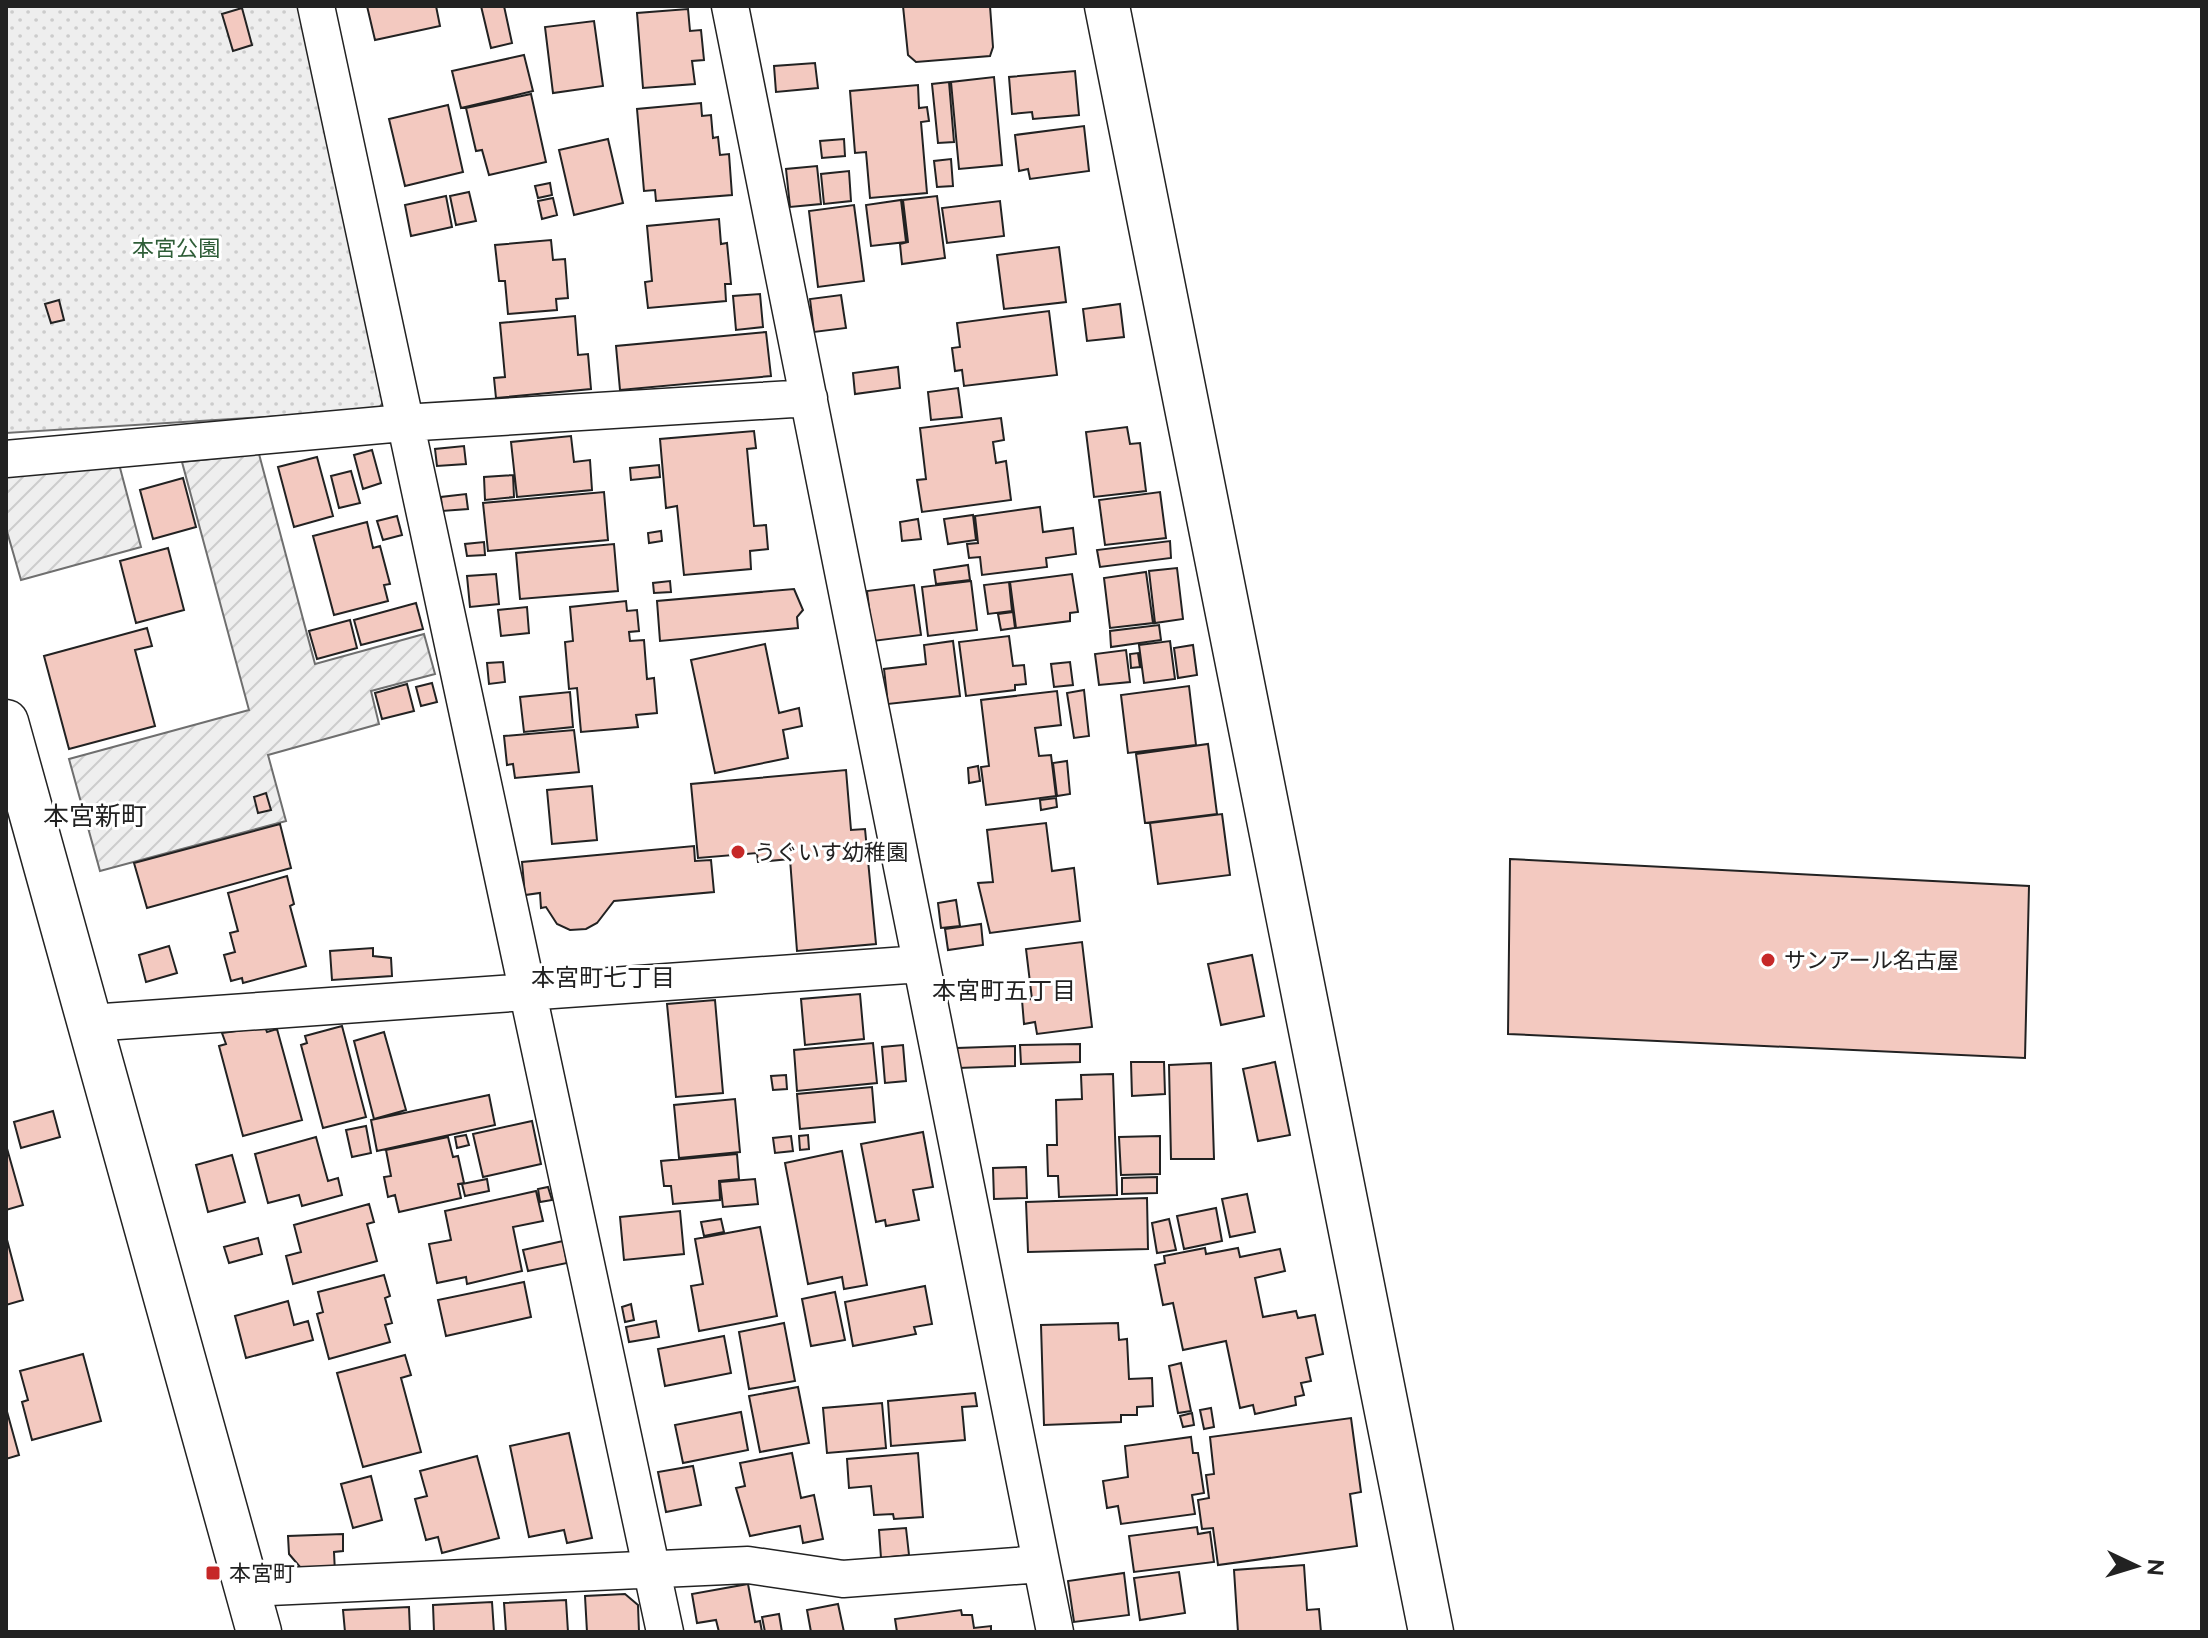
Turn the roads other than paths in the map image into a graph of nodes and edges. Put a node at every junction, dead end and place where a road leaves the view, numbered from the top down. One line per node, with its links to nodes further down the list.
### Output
1 (316, 6): 5 (street)
2 (730, 6): 4 (street)
3 (1107, 6): 17 (street)
4 (809, 398): 5 (street); 8 (street)
5 (403, 423): 6 (street); 9 (street)
6 (6, 459)
7 (6, 722): 10 (street)
8 (921, 964): 9 (street); 11 (street)
9 (528, 992): 10 (street); 12 (street)
10 (90, 1023): 13 (street)
11 (1041, 1564): 12 (street); 16 (street)
12 (653, 1570): 13 (street); 15 (street)
13 (246, 1588): 14 (street)
14 (259, 1632)
15 (665, 1632)
16 (1055, 1632)
17 (1431, 1632)

